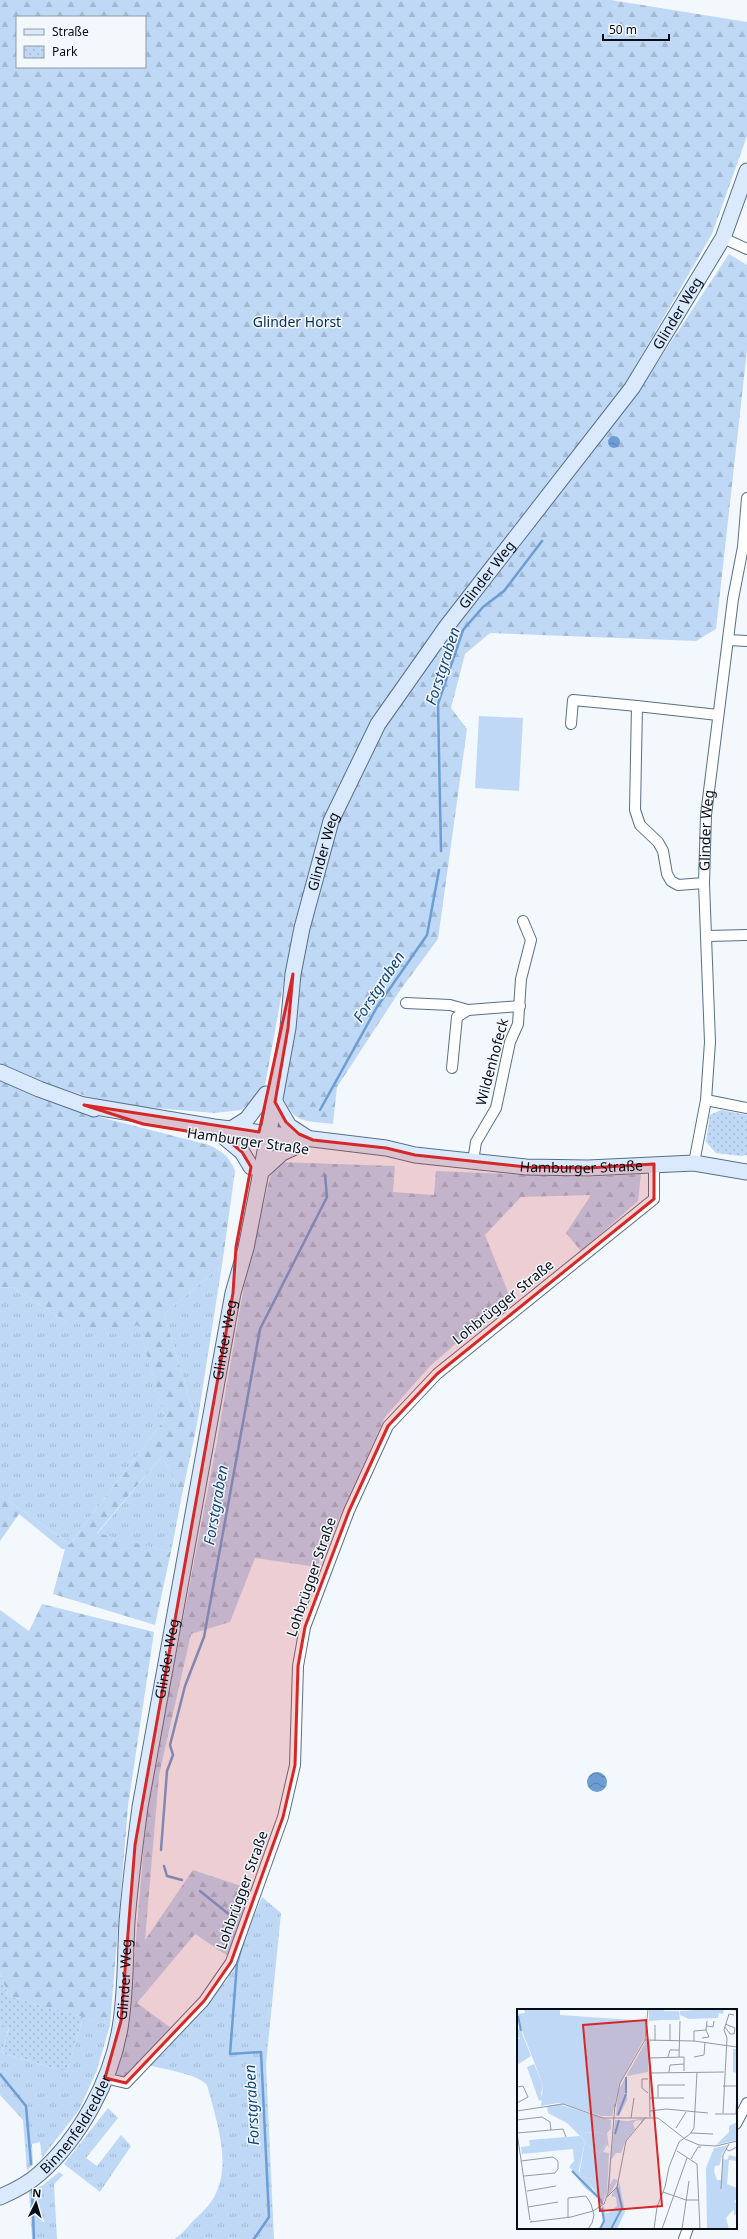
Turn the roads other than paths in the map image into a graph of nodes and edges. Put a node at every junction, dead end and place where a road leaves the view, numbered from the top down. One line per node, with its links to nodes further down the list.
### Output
1 (747, 171): 2 (main road, Glinder Weg)
2 (723, 238): 3 (street); 19 (main road, Glinder Weg)
3 (747, 249)
4 (747, 498): 5 (street, Glinder Weg)
5 (728, 640): 6 (street); 8 (street, Glinder Weg)
6 (747, 641)
7 (637, 706): 8 (street); 9 (street); 10 (street)
8 (718, 715): 10 (street, Glinder Weg)
9 (571, 724)
10 (704, 883): 13 (street, Glinder Weg)
11 (523, 921): 15 (street, Wildenhofeck)
12 (747, 935): 13 (street)
13 (707, 936): 20 (street, Glinder Weg)
14 (406, 1003): 16 (street)
15 (520, 1006): 16 (street); 27 (street, Wildenhofeck)
16 (468, 1010): 17 (street)
17 (452, 1068)
18 (0, 1072): 22 (main road, Hamburger Straße)
19 (270, 1098): 22 (main road); 23 (main road, Glinder Weg); 24 (main road)
20 (706, 1100): 21 (street); 28 (street, Glinder Weg)
21 (747, 1108)
22 (228, 1133): 23 (main road, Hamburger Straße); 30 (main road)
23 (262, 1138): 24 (main road, Hamburger Straße); 25 (main road, Hamburger Straße); 30 (main road, Glinder Weg)
24 (313, 1140): 26 (main road, Hamburger Straße)
25 (295, 1147): 26 (main road, Hamburger Straße); 30 (main road)
26 (415, 1155): 27 (main road, Hamburger Straße)
27 (473, 1161): 29 (main road, Hamburger Straße)
28 (694, 1163): 29 (main road, Hamburger Straße); 31 (main road, Hamburger Straße)
29 (654, 1164): 33 (street, Lohbrügger Straße)
30 (256, 1170): 32 (main road, Glinder Weg)
31 (747, 1172)
32 (120, 2028): 33 (main road, Binnenfeldredder)
33 (105, 2078): 36 (main road, Binnenfeldredder)
34 (747, 2103): 35 (street)
35 (737, 2122)
36 (0, 2197)
37 (688, 2229): 38 (street)
38 (684, 2239)

